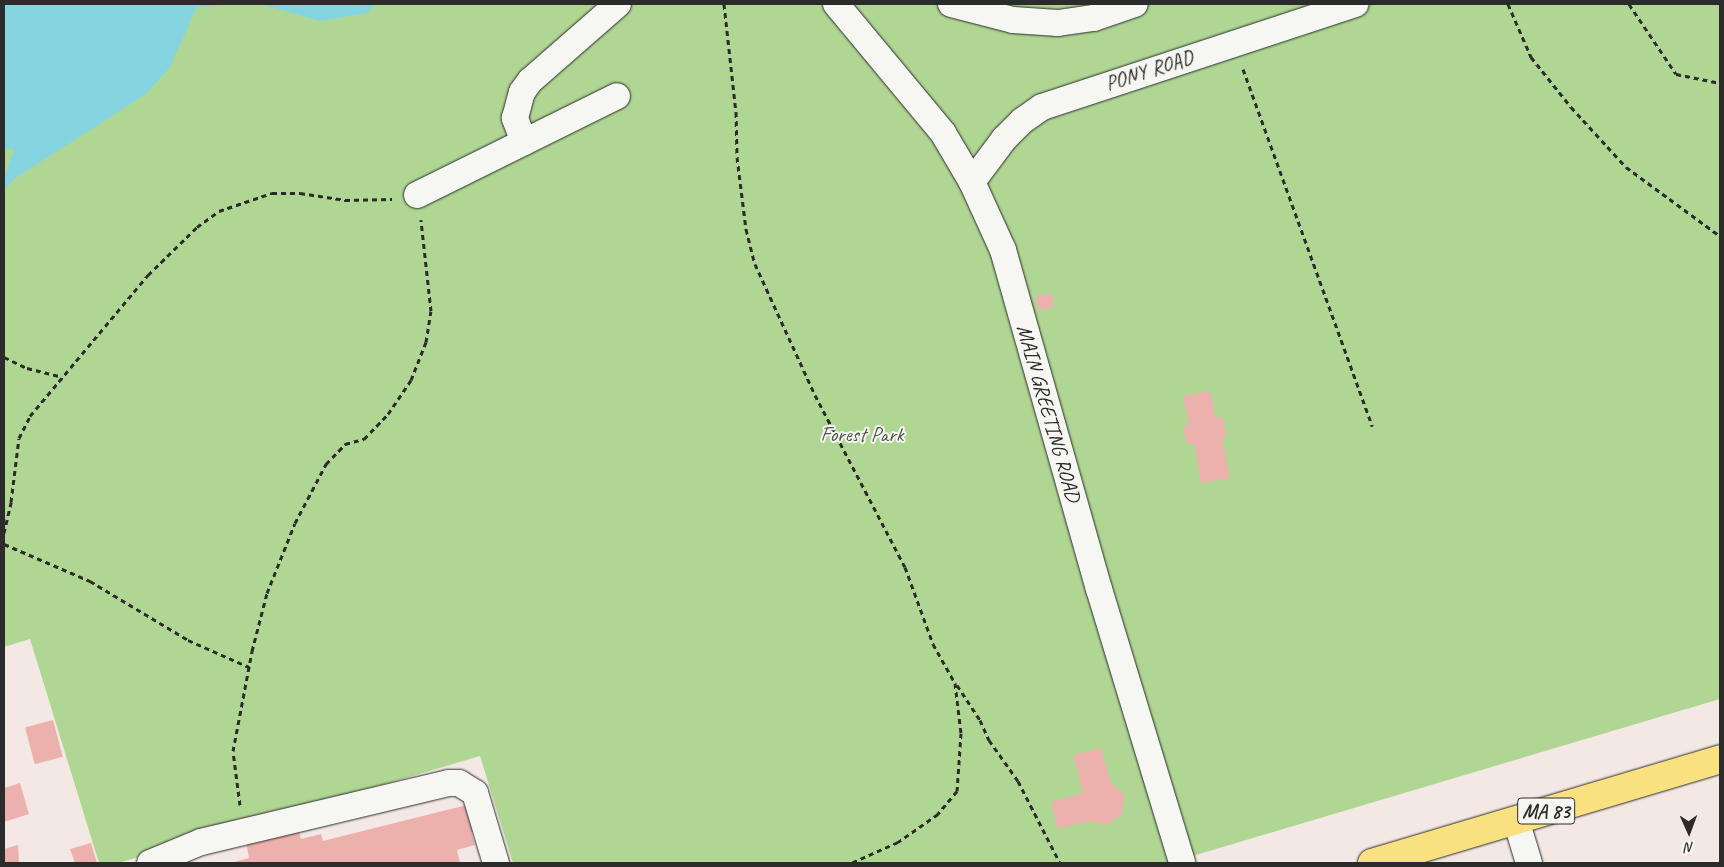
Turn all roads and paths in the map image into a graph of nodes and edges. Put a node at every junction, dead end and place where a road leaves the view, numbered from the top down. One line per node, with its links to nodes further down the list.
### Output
1 (618, 4): 12 (street)
2 (724, 4): 22 (path)
3 (836, 4): 13 (street, MAIN GREETING ROAD)
4 (951, 4): 5 (street)
5 (1135, 4)
6 (1355, 4): 9 (street, PONY ROAD)
7 (1508, 4): 15 (path)
8 (1629, 4): 10 (path)
9 (1233, 43): 13 (street, PONY ROAD); 18 (path)
10 (1720, 84)
11 (617, 96): 12 (street)
12 (524, 142): 14 (street)
13 (972, 182): 30 (street, MAIN GREETING ROAD)
14 (417, 195): 17 (path); 21 (path)
15 (1720, 236)
16 (4, 357): 17 (path)
17 (62, 377): 19 (path)
18 (1372, 426)
19 (4, 533)
20 (4, 544): 21 (path)
21 (249, 667): 25 (path)
22 (956, 683): 28 (path); 29 (path)
23 (1720, 759): 24 (main road, MA 83)
24 (1516, 820): 31 (main road, MA 83); 32 (street)
25 (247, 832): 26 (street); 27 (street)
26 (150, 863)
27 (496, 863)
28 (851, 863)
29 (1060, 863)
30 (1182, 863)
31 (1372, 863)
32 (1530, 863)

